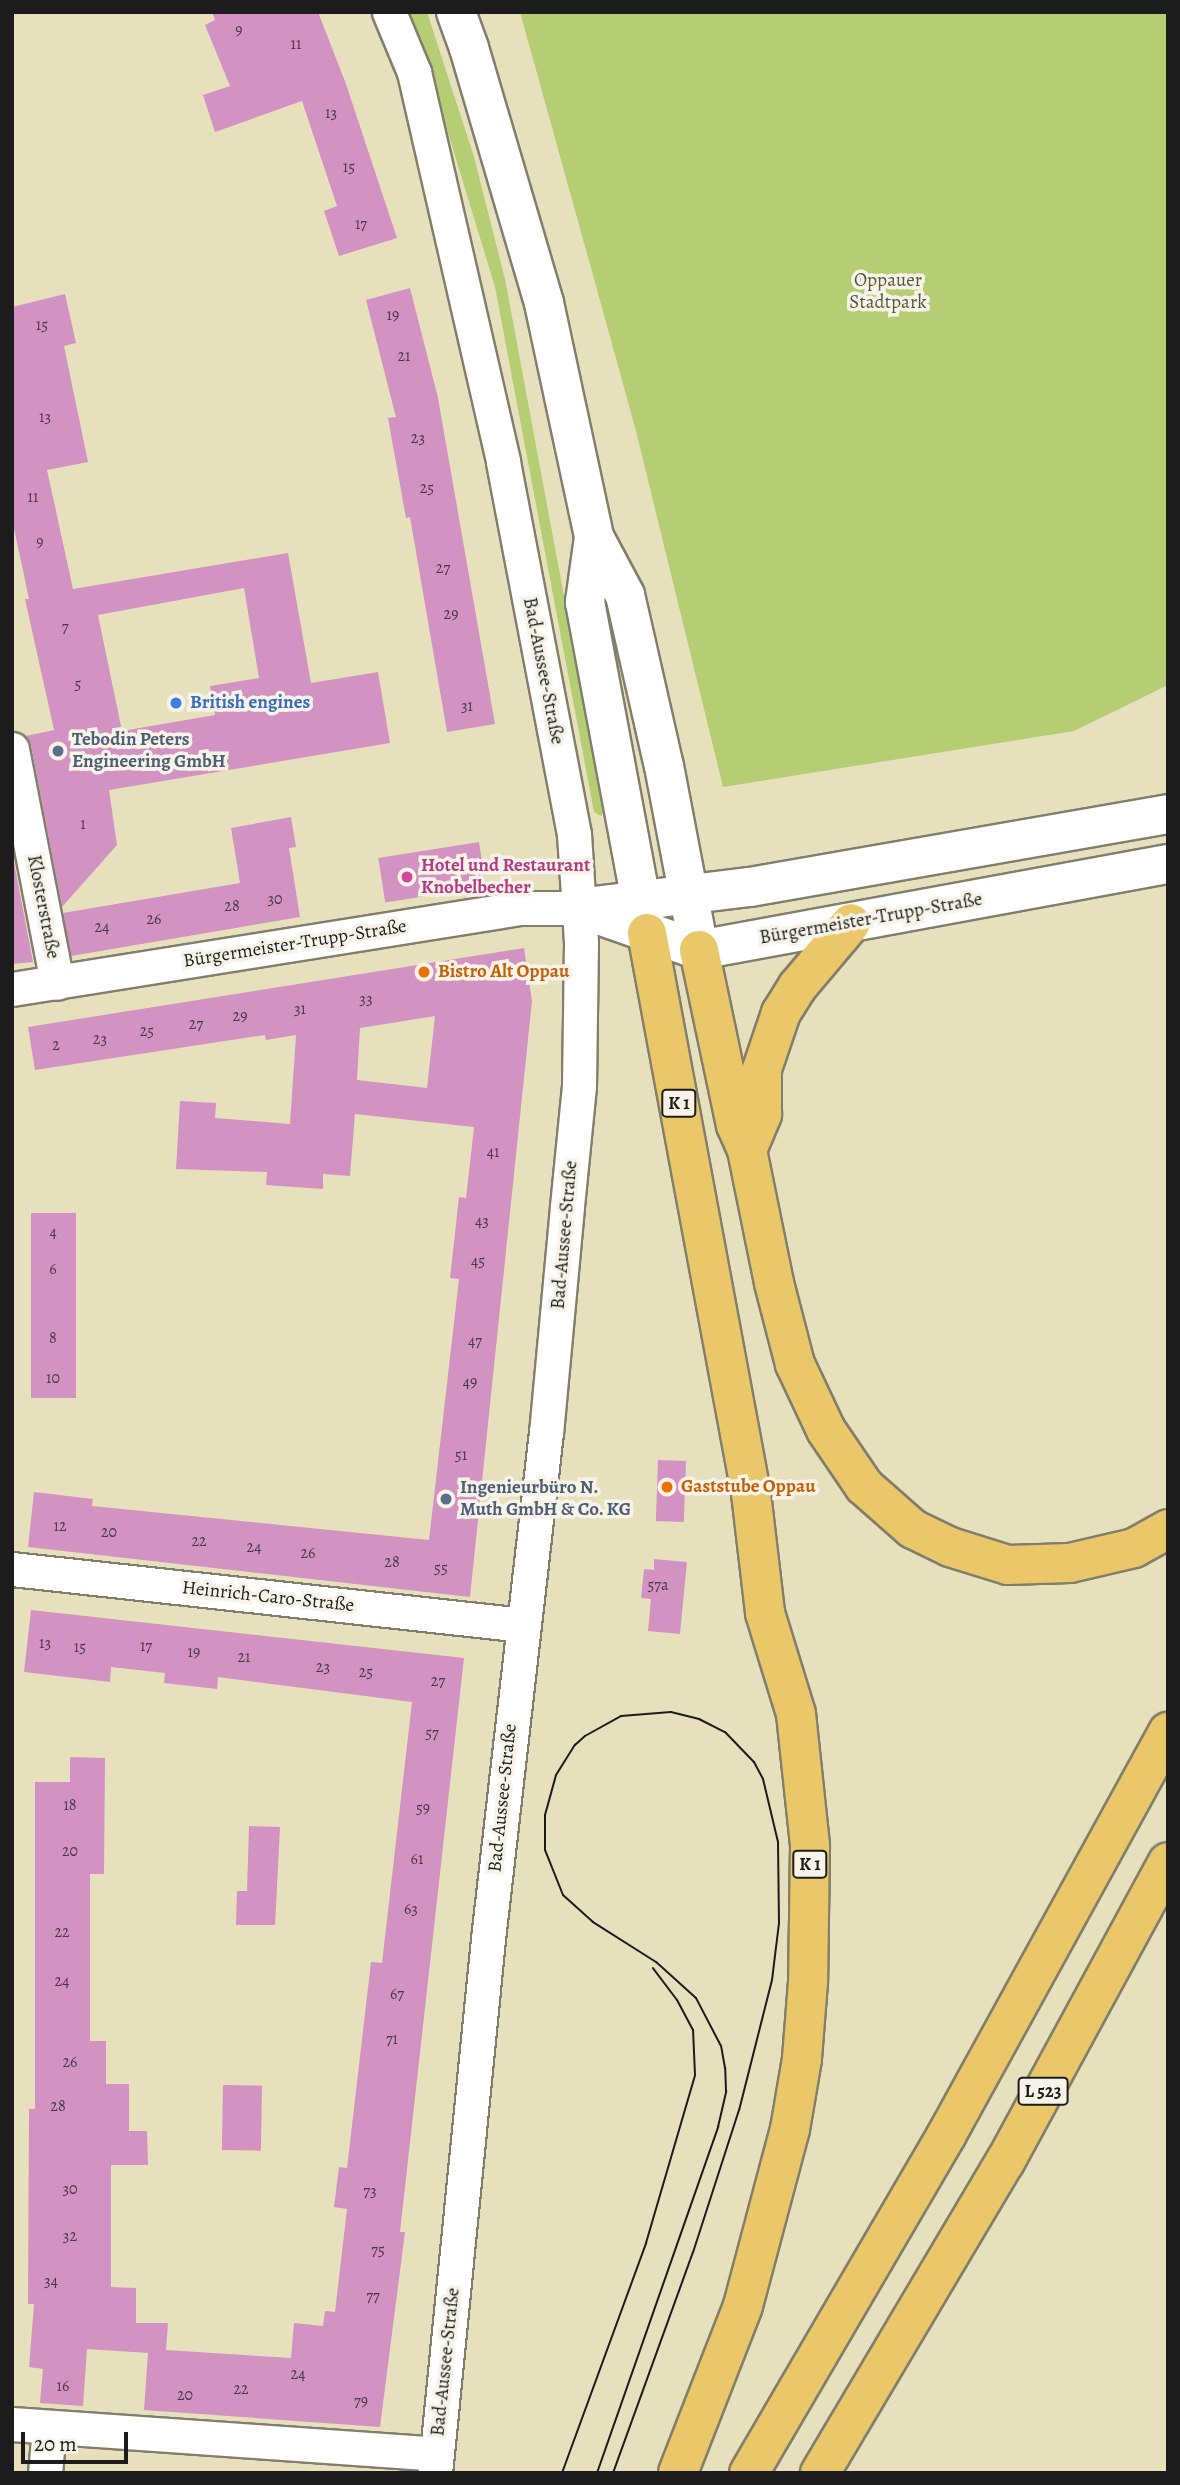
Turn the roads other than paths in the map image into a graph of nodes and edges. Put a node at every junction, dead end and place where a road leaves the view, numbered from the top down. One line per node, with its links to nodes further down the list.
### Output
1 (389, 12): 8 (street, Bad-Aussee-Straße)
2 (456, 12): 3 (street, K 1)
3 (594, 537): 7 (street, K 1); 9 (street, K 1)
4 (12, 748): 12 (street, Klosterstraße)
5 (1168, 814): 7 (street, Bürgermeister-Trupp-Straße)
6 (1168, 864): 10 (street, Bürgermeister-Trupp-Straße)
7 (690, 895): 9 (street, Bürgermeister-Trupp-Straße); 11 (street, K 1)
8 (579, 908): 9 (street, Bürgermeister-Trupp-Straße); 12 (street, Bürgermeister-Trupp-Straße); 17 (street, Bad-Aussee-Straße)
9 (644, 917): 11 (street, Bürgermeister-Trupp-Straße); 24 (highway, K 1)
10 (851, 923): 11 (street, Bürgermeister-Trupp-Straße); 14 (highway)
11 (699, 950): 14 (highway)
12 (57, 983): 13 (street, Bürgermeister-Trupp-Straße)
13 (12, 989)
14 (747, 1150): 15 (highway)
15 (1168, 1529)
16 (12, 1569): 17 (street, Heinrich-Caro-Straße)
17 (523, 1625): 22 (street, Bad-Aussee-Straße)
18 (1168, 1732): 25 (highway)
19 (1168, 1862): 26 (highway, L 523)
20 (12, 2424): 21 (street)
21 (49, 2428): 22 (street); 23 (street)
22 (436, 2463)
23 (45, 2473)
24 (678, 2473)
25 (749, 2473)
26 (820, 2473)

